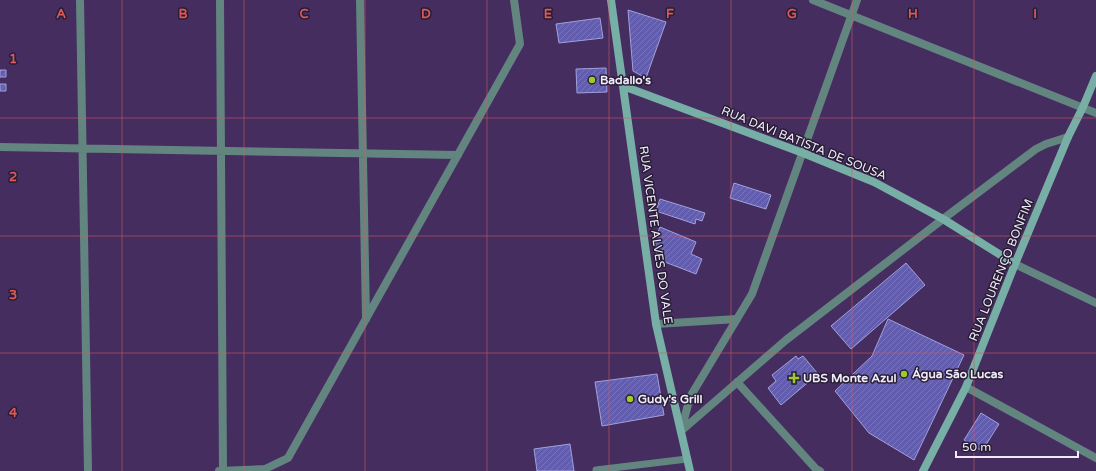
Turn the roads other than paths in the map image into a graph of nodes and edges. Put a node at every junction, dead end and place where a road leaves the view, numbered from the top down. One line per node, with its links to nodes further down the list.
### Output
1 (80, 0): 15 (street)
2 (220, 0): 16 (street)
3 (360, 0): 18 (street)
4 (514, 0): 19 (street)
5 (611, 0): 10 (street, RUA VICENTE ALVES DO VALE)
6 (813, 0): 8 (street)
7 (857, 0): 8 (street)
8 (851, 16): 11 (street); 17 (street)
9 (1096, 76): 11 (street, RUA LOURENÇO BONFIM)
10 (623, 86): 17 (street, RUA DAVI BATISTA DE SOUSA); 25 (street, RUA VICENTE ALVES DO VALE)
11 (1083, 107): 12 (street); 13 (street, RUA LOURENÇO BONFIM)
12 (1096, 113)
13 (1068, 137): 20 (street); 21 (street, RUA LOURENÇO BONFIM)
14 (0, 147): 15 (street)
15 (82, 148): 16 (street); 31 (street)
16 (221, 151): 18 (street); 33 (street)
17 (803, 153): 20 (street, RUA DAVI BATISTA DE SOUSA); 24 (street)
18 (363, 154): 19 (street); 23 (street)
19 (458, 155): 23 (street)
20 (943, 219): 21 (street, RUA DAVI BATISTA DE SOUSA); 26 (street)
21 (1015, 264): 22 (street, RUA DAVI BATISTA DE SOUSA); 27 (street, RUA LOURENÇO BONFIM)
22 (1096, 302)
23 (366, 319): 33 (street)
24 (737, 319): 25 (street); 28 (street)
25 (656, 324): 28 (street, RUA VICENTE ALVES DO VALE)
26 (737, 382): 28 (street); 36 (street)
27 (966, 387): 29 (street); 37 (street, RUA LOURENÇO BONFIM)
28 (681, 431): 30 (street, RUA VICENTE ALVES DO VALE)
29 (1096, 458)
30 (688, 459): 34 (lane); 35 (street, RUA VICENTE ALVES DO VALE)
31 (88, 471)
32 (219, 471): 33 (street)
33 (223, 471)
34 (596, 471)
35 (690, 471)
36 (820, 471)
37 (923, 471)

